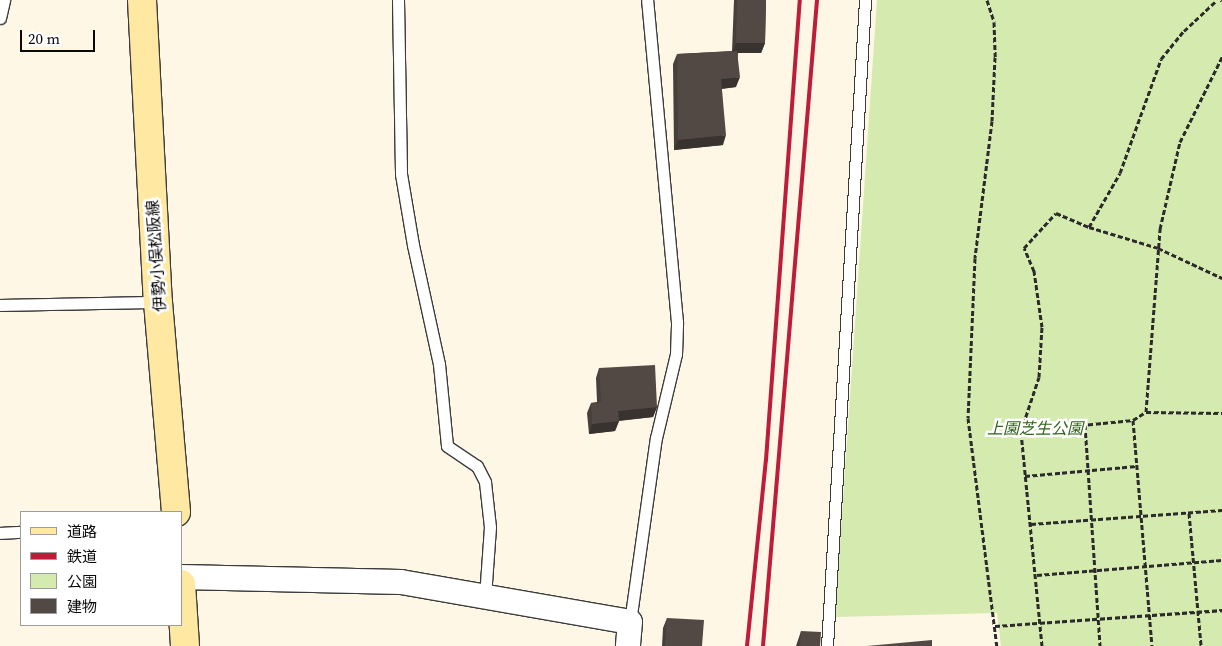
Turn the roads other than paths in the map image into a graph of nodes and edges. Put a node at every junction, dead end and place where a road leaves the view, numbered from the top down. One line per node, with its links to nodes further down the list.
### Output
1 (4, 0): 6 (lane)
2 (142, 0): 7 (main road, 伊勢小俣松阪線)
3 (398, 0): 13 (lane)
4 (647, 0): 15 (lane)
5 (865, 0): 18 (lane)
6 (0, 18)
7 (158, 302): 8 (lane); 9 (main road, 伊勢小俣松阪線)
8 (0, 305)
9 (176, 511)
10 (20, 532): 11 (lane)
11 (0, 533)
12 (182, 577): 13 (street)
13 (486, 597): 15 (street)
14 (182, 600): 16 (main road)
15 (630, 622): 17 (street)
16 (185, 646)
17 (628, 646)
18 (827, 646)

